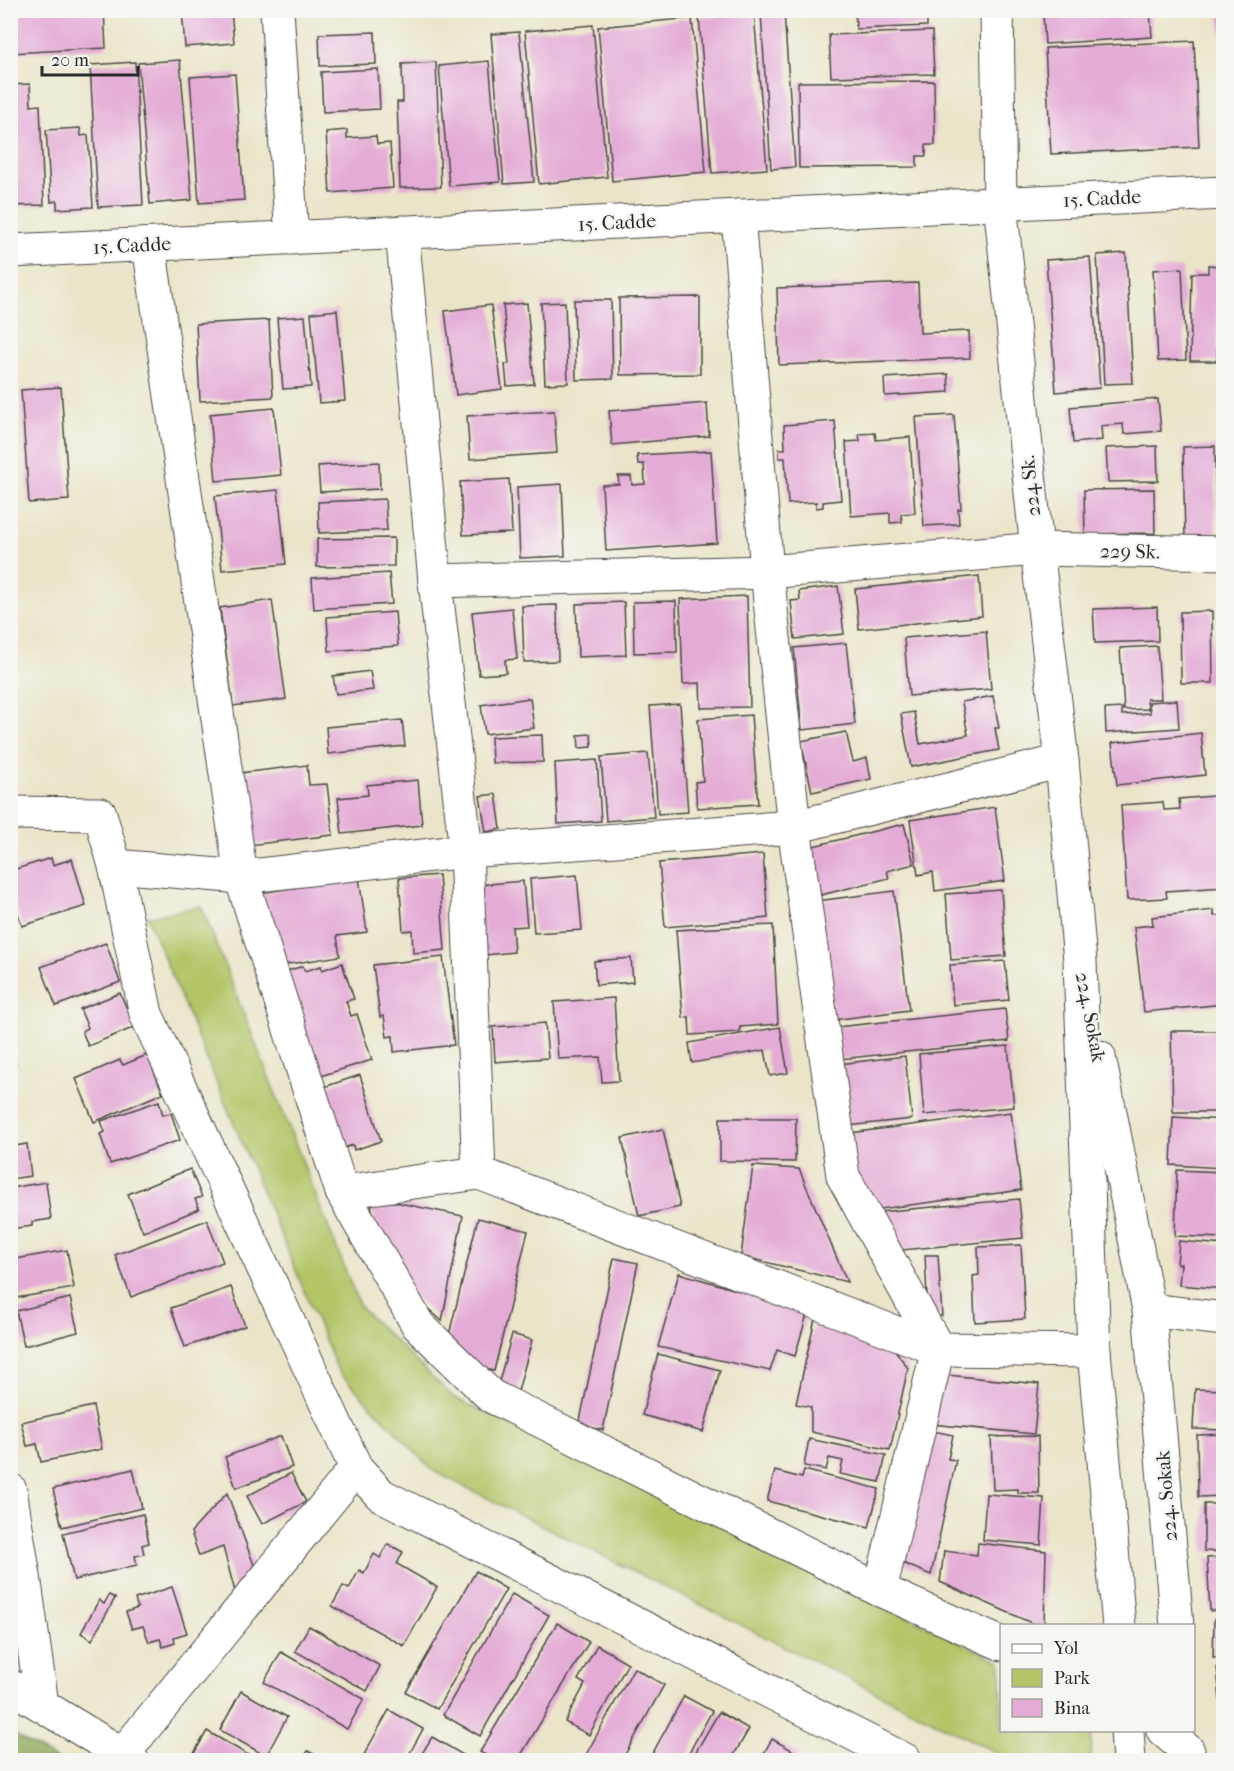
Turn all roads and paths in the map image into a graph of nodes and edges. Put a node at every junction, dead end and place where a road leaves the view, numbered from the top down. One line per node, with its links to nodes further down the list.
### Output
1 (278, 10): 7 (street)
2 (997, 10): 4 (street, 224 Sk.)
3 (1224, 193): 4 (street, 15. Cadde)
4 (1000, 203): 5 (street, 15. Cadde); 10 (street, 224 Sk.)
5 (738, 216): 6 (street, 15. Cadde); 12 (street)
6 (402, 232): 7 (street, 15. Cadde); 13 (street)
7 (292, 238): 8 (street, 15. Cadde)
8 (148, 244): 9 (street, 15. Cadde); 19 (street)
9 (10, 251)
10 (1037, 549): 11 (street, 229 Sk.); 12 (street, 229 Sk.); 14 (street, 224 Sk.)
11 (1224, 553)
12 (767, 572): 13 (street, 229 Sk.); 16 (street)
13 (435, 581): 17 (street)
14 (1062, 761): 16 (street); 20 (street, 224 Sk.)
15 (10, 813): 18 (street)
16 (794, 827): 17 (street); 25 (street)
17 (466, 851): 19 (street); 21 (street)
18 (115, 866): 19 (street); 27 (street)
19 (241, 877): 22 (street)
20 (1080, 961): 23 (street, 224. Sokak); 26 (street, 224. Sokak)
21 (480, 1173): 22 (street); 25 (street)
22 (342, 1192): 29 (street)
23 (1149, 1310): 24 (street); 31 (street, 224. Sokak)
24 (1224, 1319)
25 (938, 1349): 26 (street); 29 (street)
26 (1094, 1351): 30 (street, 224. Sokak)
27 (356, 1468): 36 (street); 37 (street)
28 (10, 1490): 34 (street)
29 (880, 1590): 32 (street)
30 (1119, 1624)
31 (1177, 1624)
32 (1000, 1643)
33 (10, 1686): 34 (street)
34 (42, 1706): 36 (street)
35 (1127, 1732): 38 (street)
36 (127, 1758)
37 (904, 1761)
38 (1129, 1761)

